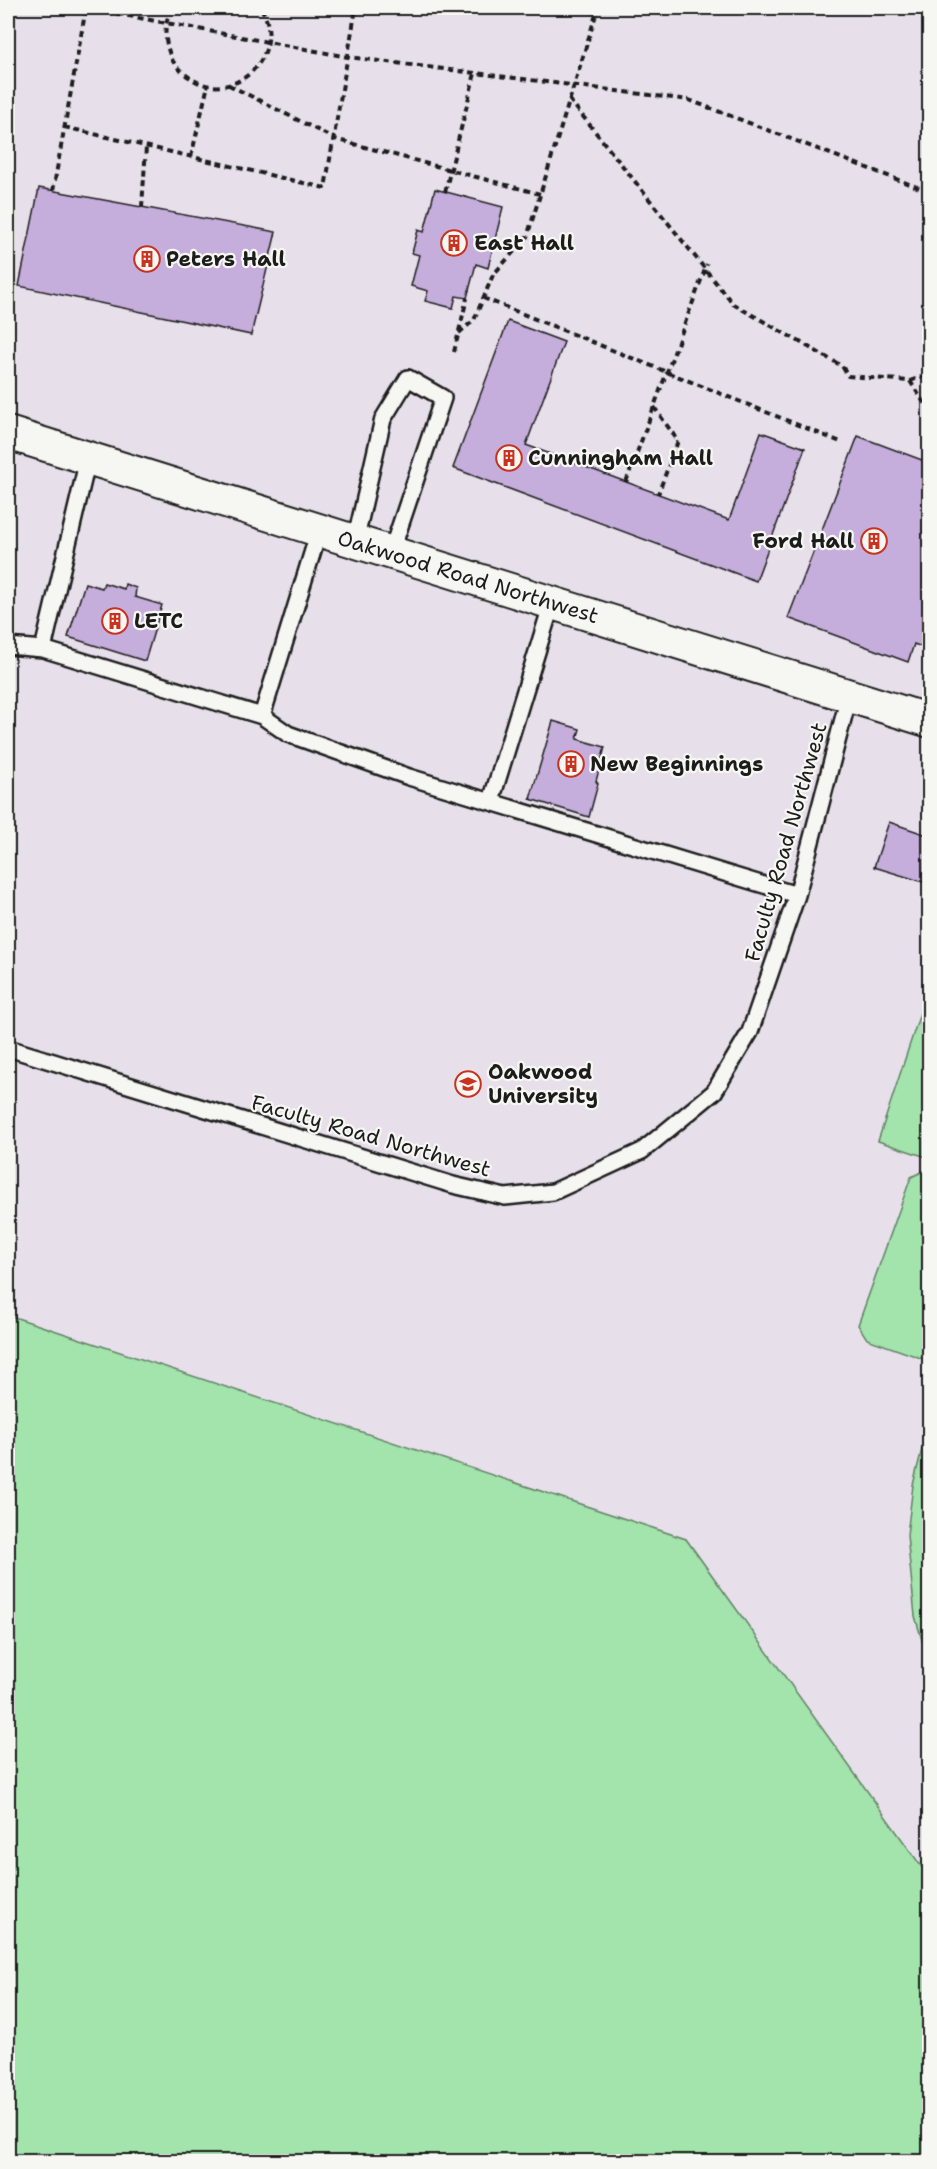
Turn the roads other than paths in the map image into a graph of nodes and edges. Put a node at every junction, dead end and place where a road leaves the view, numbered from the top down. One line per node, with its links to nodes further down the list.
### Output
1 (8, 433): 2 (street, Oakwood Road Northwest)
2 (88, 459): 3 (street, Oakwood Road Northwest); 8 (lane)
3 (319, 531): 4 (street, Oakwood Road Northwest); 10 (lane)
4 (355, 542): 5 (street, Oakwood Road Northwest); 5 (lane)
5 (391, 553): 6 (street, Oakwood Road Northwest)
6 (552, 603): 9 (street, Oakwood Road Northwest); 12 (lane)
7 (8, 646): 8 (lane)
8 (43, 649): 10 (lane)
9 (849, 696): 11 (street, Oakwood Road Northwest); 13 (lane, Faculty Road Northwest)
10 (262, 716): 12 (lane)
11 (930, 721)
12 (490, 801): 13 (lane)
13 (797, 895): 14 (lane, Faculty Road Northwest)
14 (8, 1048)

